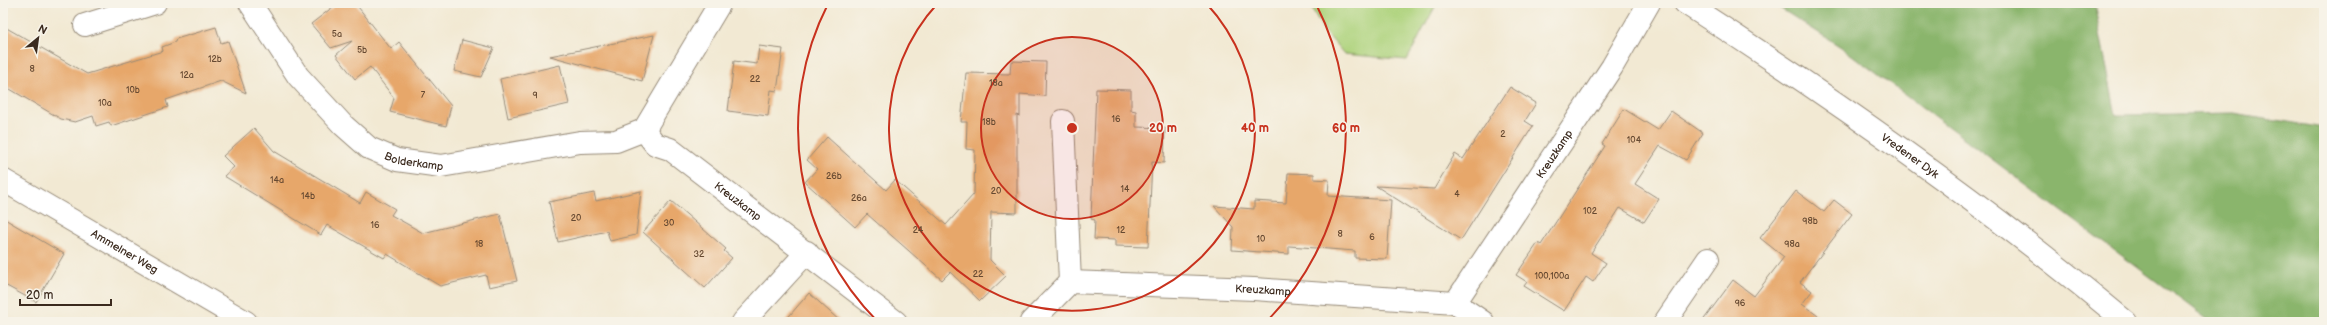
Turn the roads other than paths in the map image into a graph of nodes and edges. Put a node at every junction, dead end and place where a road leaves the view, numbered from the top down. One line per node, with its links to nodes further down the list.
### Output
1 (155, 3): 6 (street)
2 (250, 3): 8 (street, Bolderkamp)
3 (720, 3): 8 (street)
4 (1649, 3): 13 (street, Kreuzkamp)
5 (1685, 3): 20 (street, Vredener Dyk)
6 (85, 25)
7 (1063, 121): 12 (street)
8 (644, 130): 10 (street, Kreuzkamp)
9 (3, 180): 14 (street, Ammelner Weg)
10 (807, 252): 15 (street); 16 (street, Kreuzkamp)
11 (1708, 259): 19 (street)
12 (1070, 282): 13 (street, Kreuzkamp); 17 (street)
13 (1455, 303): 18 (street)
14 (246, 322)
15 (743, 322)
16 (896, 322)
17 (1031, 322)
18 (1483, 322)
19 (1665, 322)
20 (2126, 322)

